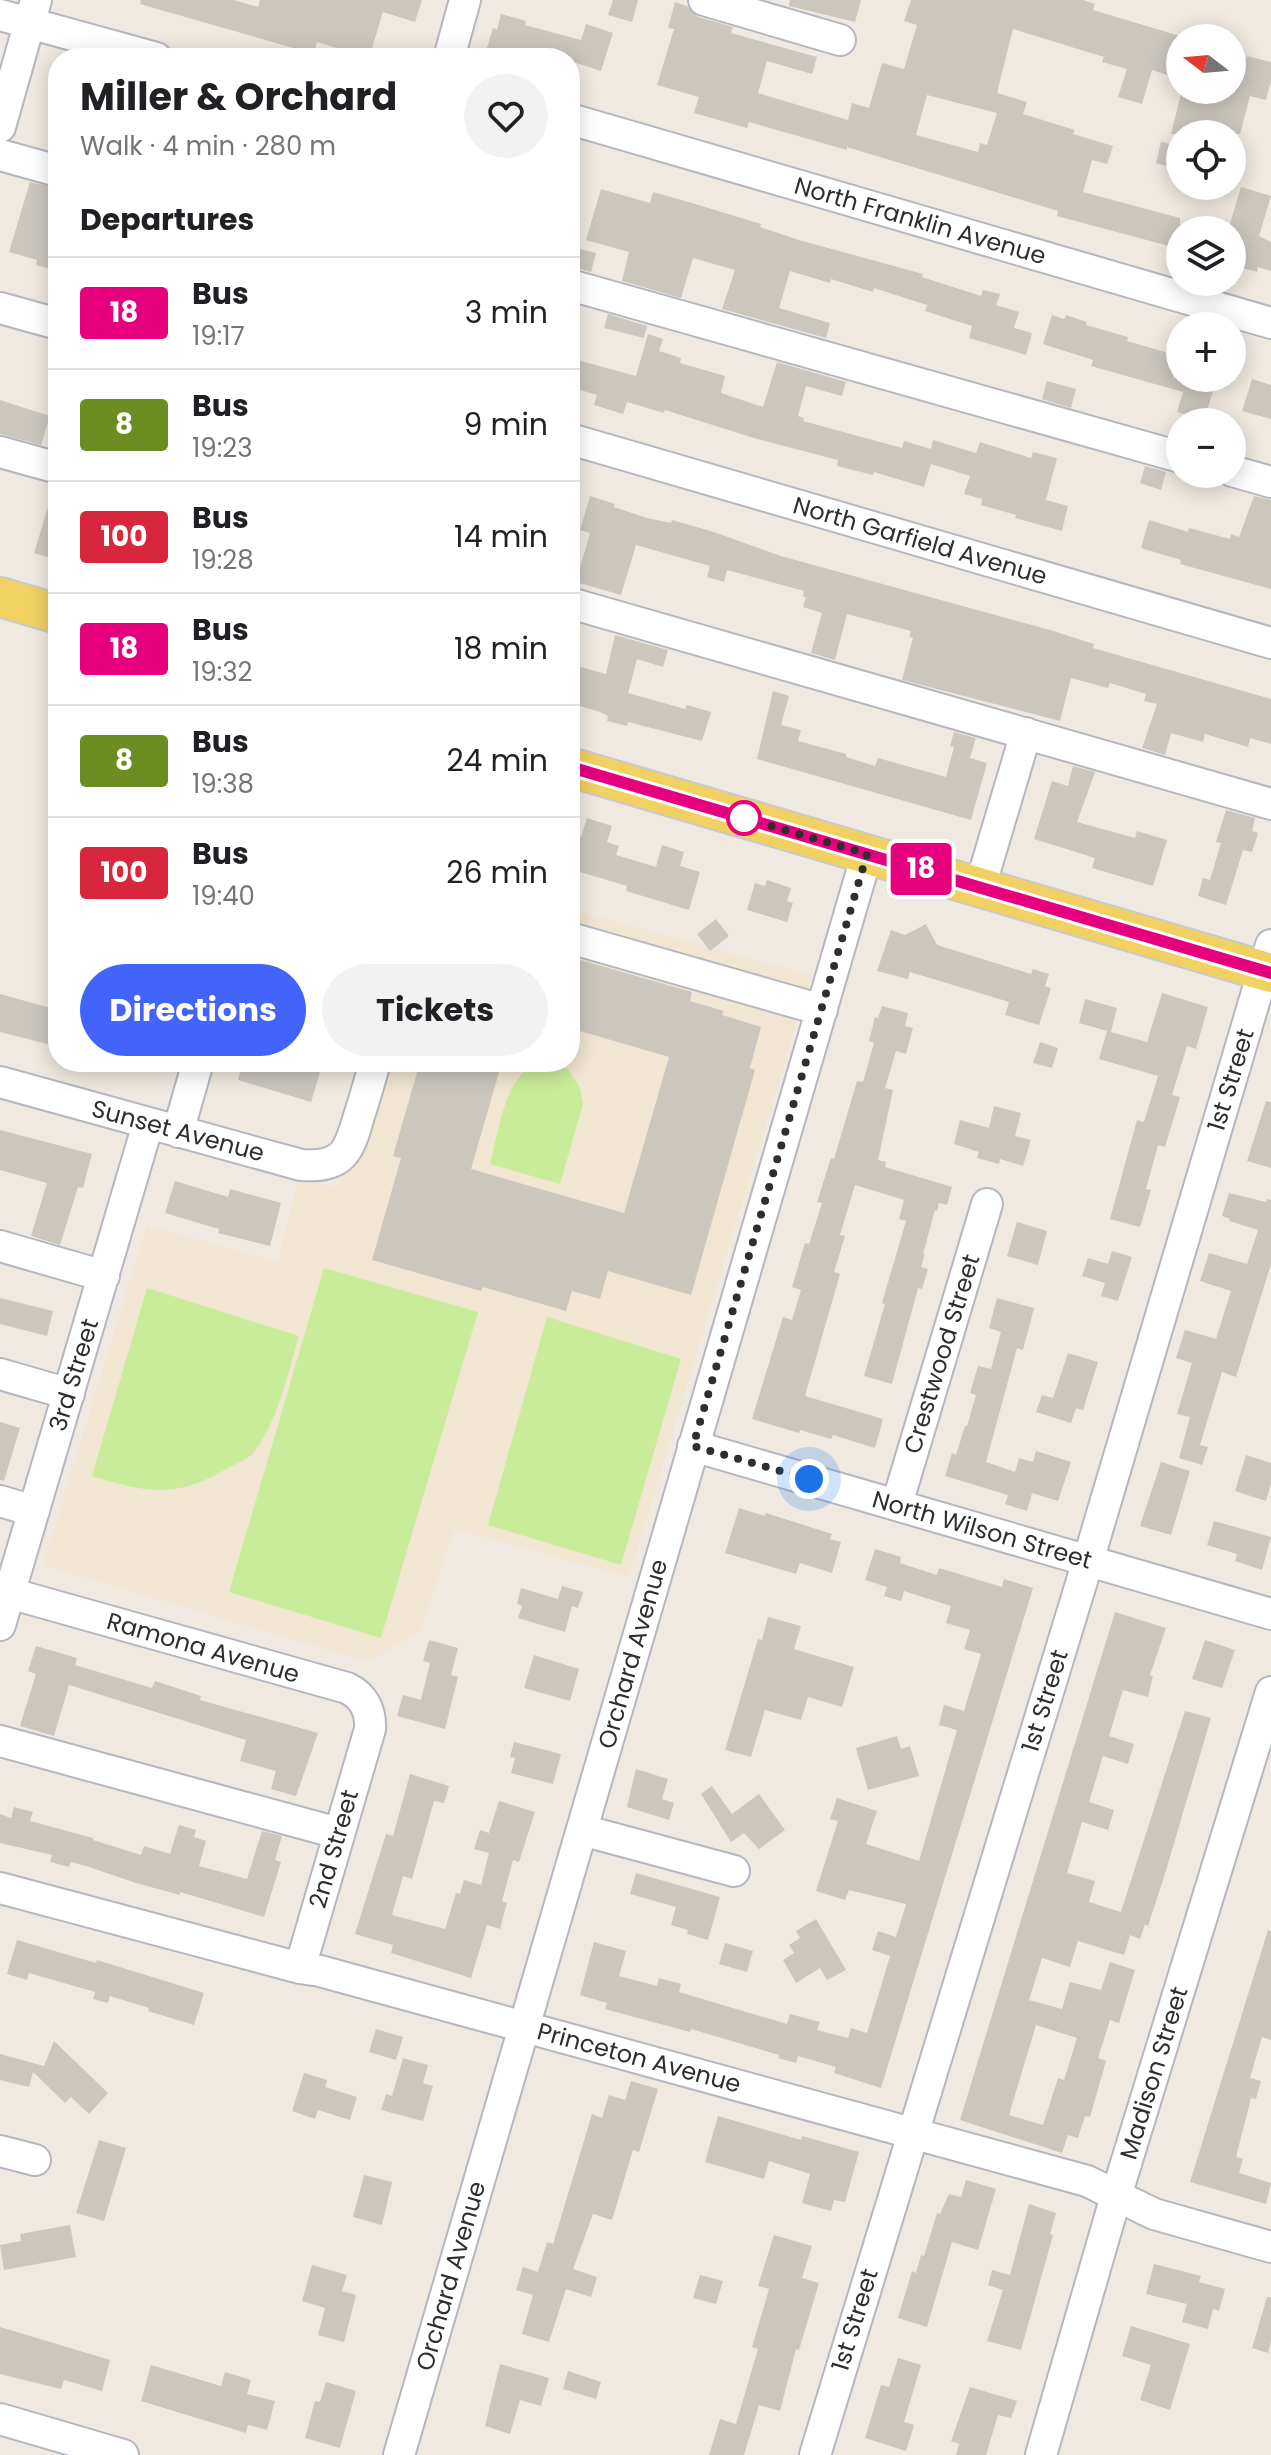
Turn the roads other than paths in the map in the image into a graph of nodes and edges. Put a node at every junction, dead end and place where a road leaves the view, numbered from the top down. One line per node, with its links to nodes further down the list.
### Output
1 (465, 0): 7 (street)
2 (704, 0): 5 (street)
3 (33, 11): 4 (street); 6 (street); 9 (street)
4 (0, 15)
5 (840, 40)
6 (130, 48)
7 (452, 48)
8 (580, 122): 15 (street, North Franklin Avenue)
9 (0, 127)
10 (0, 155): 11 (street)
11 (48, 168)
12 (580, 288): 18 (street)
13 (0, 308): 14 (street)
14 (48, 321)
15 (1271, 323)
16 (580, 442): 25 (street, North Garfield Avenue)
17 (0, 452): 19 (street)
18 (1166, 453)
19 (48, 465)
20 (1246, 475): 21 (street)
21 (1271, 482)
22 (0, 597): 24 (main road)
23 (580, 606): 26 (street)
24 (48, 611)
25 (1271, 643)
26 (1026, 733): 28 (street); 30 (street)
27 (580, 770): 29 (main road)
28 (1271, 804)
29 (867, 854): 30 (main road); 33 (street, Orchard Avenue)
30 (980, 887): 32 (main road)
31 (580, 941): 33 (street)
32 (1269, 963): 48 (street, 1st Street)
33 (822, 1010): 44 (street, Orchard Avenue)
34 (195, 1072): 38 (street)
35 (372, 1072): 38 (street, Sunset Avenue)
36 (0, 1082): 37 (street, Sunset Avenue)
37 (148, 1124): 38 (street, Sunset Avenue); 41 (street, 3rd Street)
38 (178, 1132)
39 (987, 1204): 46 (street, Crestwood Street)
40 (0, 1246): 41 (street)
41 (104, 1276): 43 (street, 3rd Street)
42 (0, 1374): 43 (street)
43 (69, 1394): 47 (street, 3rd Street)
44 (693, 1446): 46 (street, North Wilson Street); 55 (street, Orchard Avenue)
45 (0, 1501): 47 (street)
46 (897, 1504): 48 (street, North Wilson Street)
47 (34, 1511): 49 (street, 3rd Street)
48 (1088, 1561): 50 (street, North Wilson Street); 61 (street, 1st Street)
49 (9, 1593): 51 (street, 3rd Street); 53 (street, Ramona Avenue)
50 (1271, 1614)
51 (0, 1625)
52 (1271, 1692): 64 (street, Madison Street)
53 (370, 1729): 56 (street, 2nd Street)
54 (0, 1741): 56 (street)
55 (582, 1830): 57 (street); 60 (street, Orchard Avenue)
56 (338, 1833): 59 (street, 2nd Street)
57 (734, 1871)
58 (0, 1888): 59 (street, Princeton Avenue)
59 (300, 1968): 60 (street, Princeton Avenue)
60 (524, 2027): 61 (street, Princeton Avenue); 69 (street, Orchard Avenue)
61 (912, 2132): 64 (street, Princeton Avenue); 70 (street, 1st Street)
62 (0, 2151): 63 (street)
63 (35, 2160)
64 (1116, 2196): 65 (street, Princeton Avenue); 71 (street, Madison Street)
65 (1271, 2247)
66 (0, 2419): 67 (street)
67 (80, 2449): 68 (street)
68 (123, 2455)
69 (399, 2455)
70 (815, 2455)
71 (1041, 2455)

